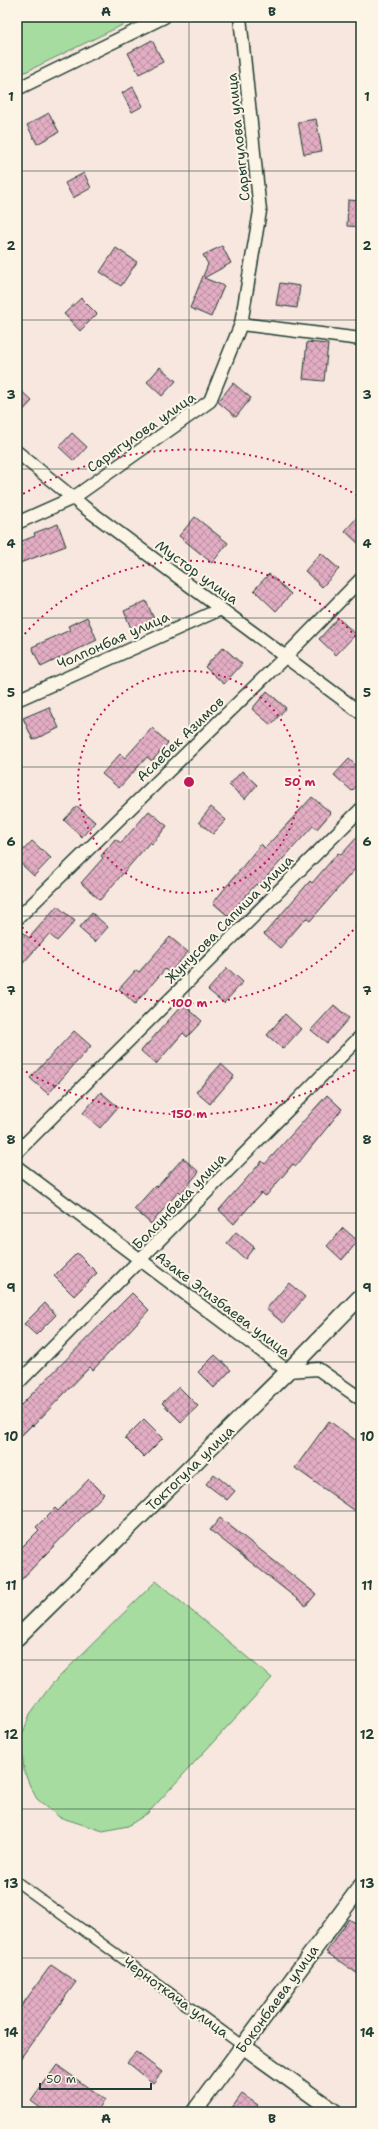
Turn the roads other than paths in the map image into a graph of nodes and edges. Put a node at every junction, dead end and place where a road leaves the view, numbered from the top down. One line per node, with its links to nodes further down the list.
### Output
1 (164, 17): 3 (street)
2 (240, 17): 4 (street, Сарыгулова улица)
3 (17, 89)
4 (241, 324): 5 (street); 7 (street, Сарыгулова улица)
5 (361, 339)
6 (17, 452): 7 (street, Мустор улица)
7 (73, 498): 8 (street, Сарыгулова улица); 10 (street, Мустор улица)
8 (17, 523)
9 (361, 578): 11 (street, Асаебек Азимов)
10 (221, 609): 11 (street, Мустор улица); 12 (street, Чолпонбая улица)
11 (286, 657): 13 (street, Мустор улица); 15 (street, Асаебек Азимов)
12 (17, 700)
13 (361, 712)
14 (361, 809): 17 (street, Жунусова Сапиша улица)
15 (17, 919)
16 (361, 1036): 19 (street, Болсунбека улица)
17 (17, 1152)
18 (17, 1167): 19 (street, Азаке Эгизбаева улица)
19 (141, 1261): 21 (street, Азаке Эгизбаева улица); 22 (street, Болсунбека улица)
20 (361, 1296): 21 (street, Токтогула улица)
21 (288, 1372): 23 (street, Азаке Эгизбаева улица); 24 (street, Токтогула улица)
22 (17, 1384)
23 (361, 1399)
24 (17, 1638)
25 (17, 1882): 27 (street, Черноткача улица)
26 (361, 1886): 27 (street, Боконбаева улица)
27 (243, 2046): 28 (street, Боконбаева улица); 29 (street, Черноткача улица)
28 (194, 2112)
29 (335, 2112)

